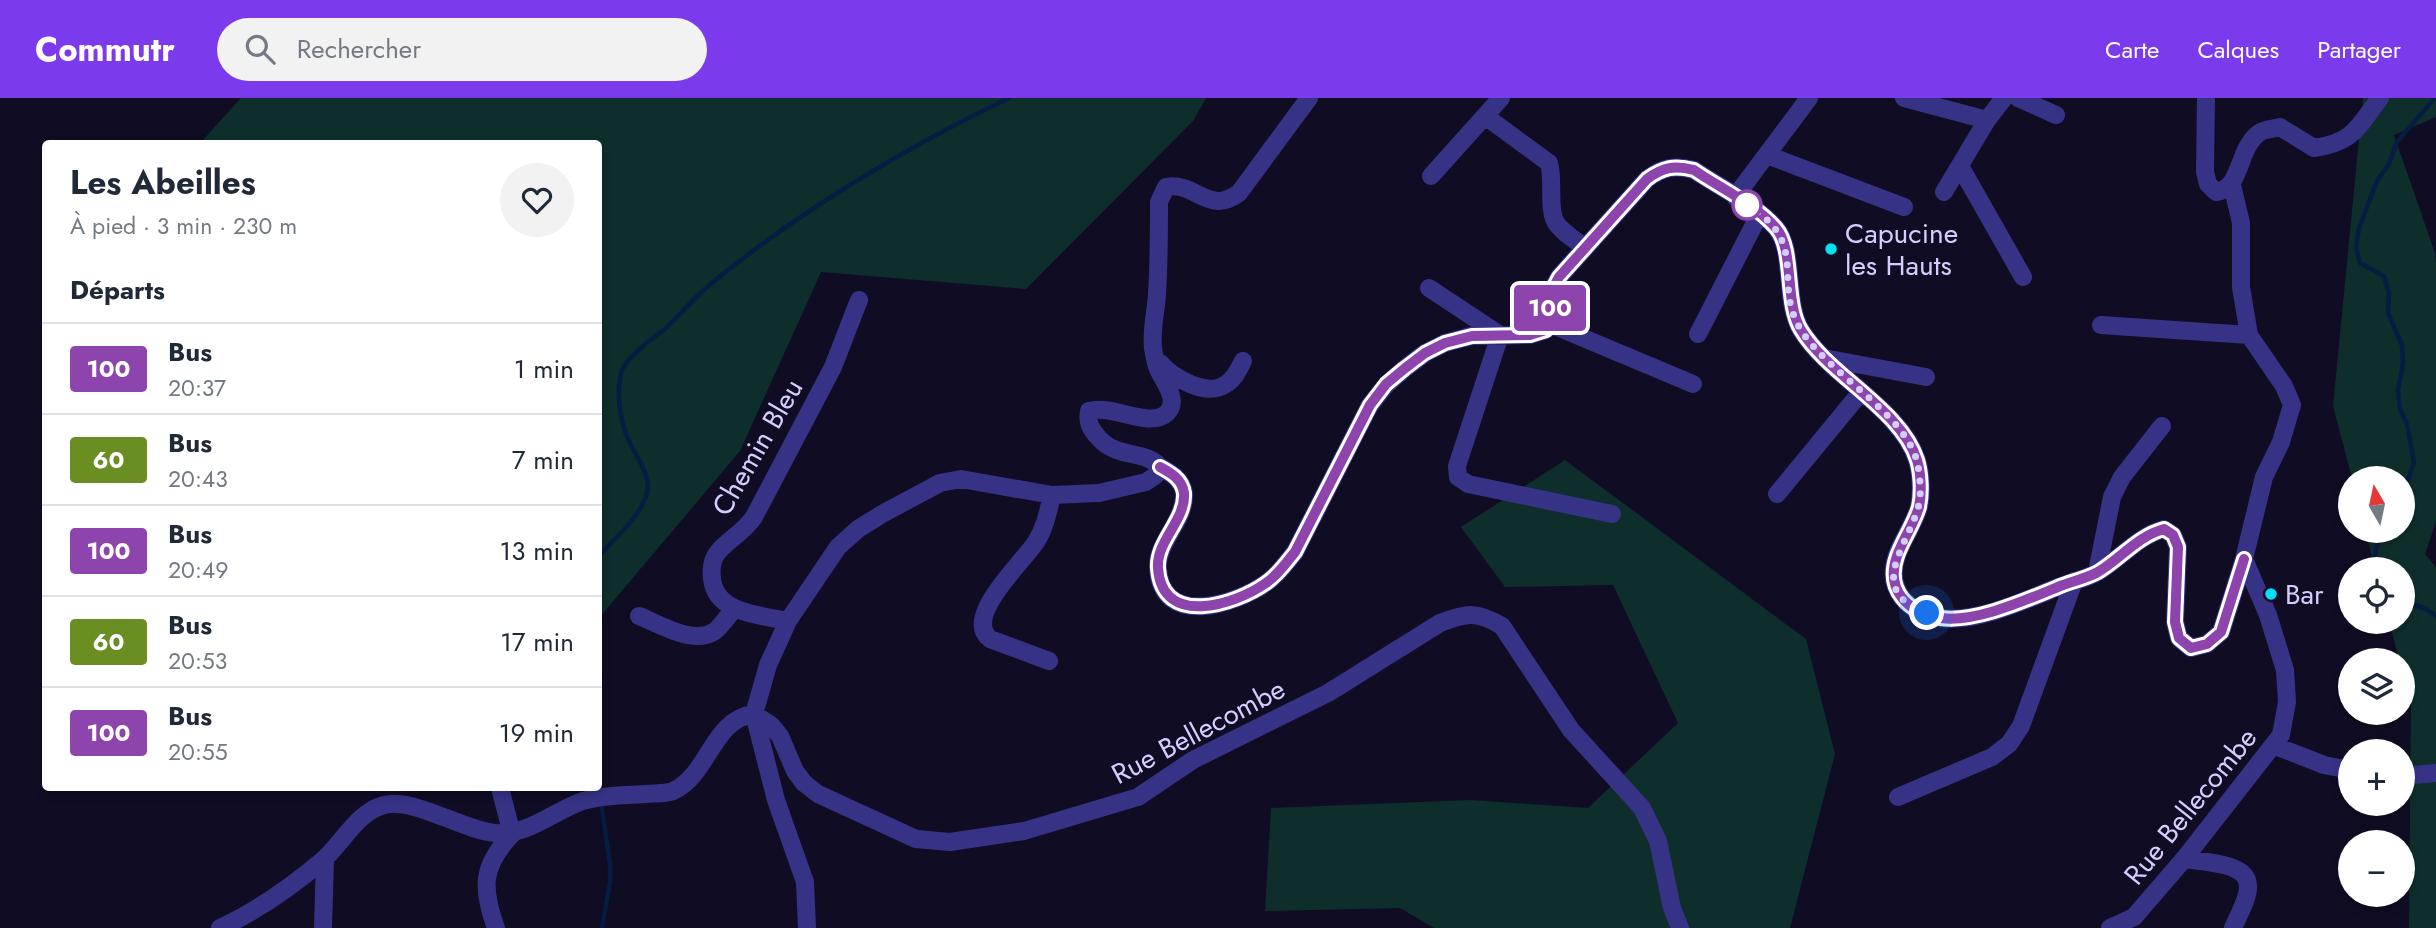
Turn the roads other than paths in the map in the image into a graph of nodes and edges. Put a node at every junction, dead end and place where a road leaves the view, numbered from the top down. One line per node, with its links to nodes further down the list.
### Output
1 (1309, 98): 29 (street)
2 (1501, 98): 10 (street)
3 (1809, 98): 12 (street)
4 (1904, 98): 11 (street)
5 (2004, 98): 11 (street)
6 (2018, 98): 9 (street)
7 (2206, 98): 15 (street)
8 (2380, 98): 15 (street)
9 (2056, 115)
10 (1485, 116): 14 (street); 20 (street)
11 (1987, 120): 13 (street)
12 (1767, 155): 17 (street); 18 (street)
13 (1960, 166): 16 (street); 21 (street)
14 (1431, 176)
15 (2232, 184): 28 (street)
16 (1944, 192)
17 (1735, 197): 19 (street); 20 (street)
18 (1904, 207)
19 (1760, 213): 26 (street); 30 (street)
20 (1585, 248): 24 (street)
21 (2023, 277)
22 (1429, 288): 27 (street)
23 (859, 300): 43 (street, Chemin Bleu)
24 (1550, 324): 27 (street); 33 (street)
25 (2101, 325): 28 (street)
26 (1698, 334)
27 (1500, 335): 36 (street); 39 (street)
28 (2249, 335): 40 (street)
29 (1153, 354): 31 (street); 36 (street)
30 (1824, 358): 32 (street); 34 (street)
31 (1243, 361)
32 (1926, 377)
33 (1693, 384)
34 (1861, 392): 37 (street); 42 (street)
35 (2162, 426): 41 (street)
36 (1160, 467): 38 (street)
37 (1777, 494)
38 (1052, 495): 45 (street); 46 (street)
39 (1612, 514)
40 (2244, 559): 41 (street); 48 (street, Rue Bellecombe)
41 (2097, 572): 42 (street)
42 (2074, 581): 53 (street)
43 (734, 609): 44 (street); 45 (street)
44 (639, 616)
45 (788, 621): 47 (street)
46 (1049, 661)
47 (754, 714): 54 (street); 60 (street); 61 (street, Rue Bellecombe)
48 (2273, 745): 49 (street); 56 (street, Rue Bellecombe)
49 (2338, 768)
50 (2436, 773): 51 (street)
51 (2415, 775)
52 (501, 791): 54 (street)
53 (1898, 796)
54 (512, 834): 55 (street); 59 (street)
55 (324, 859): 57 (street); 58 (street)
56 (2184, 859): 62 (street, Rue Bellecombe); 63 (street)
57 (220, 928)
58 (323, 928)
59 (496, 928)
60 (807, 928)
61 (1680, 928)
62 (2110, 928)
63 (2233, 928)

